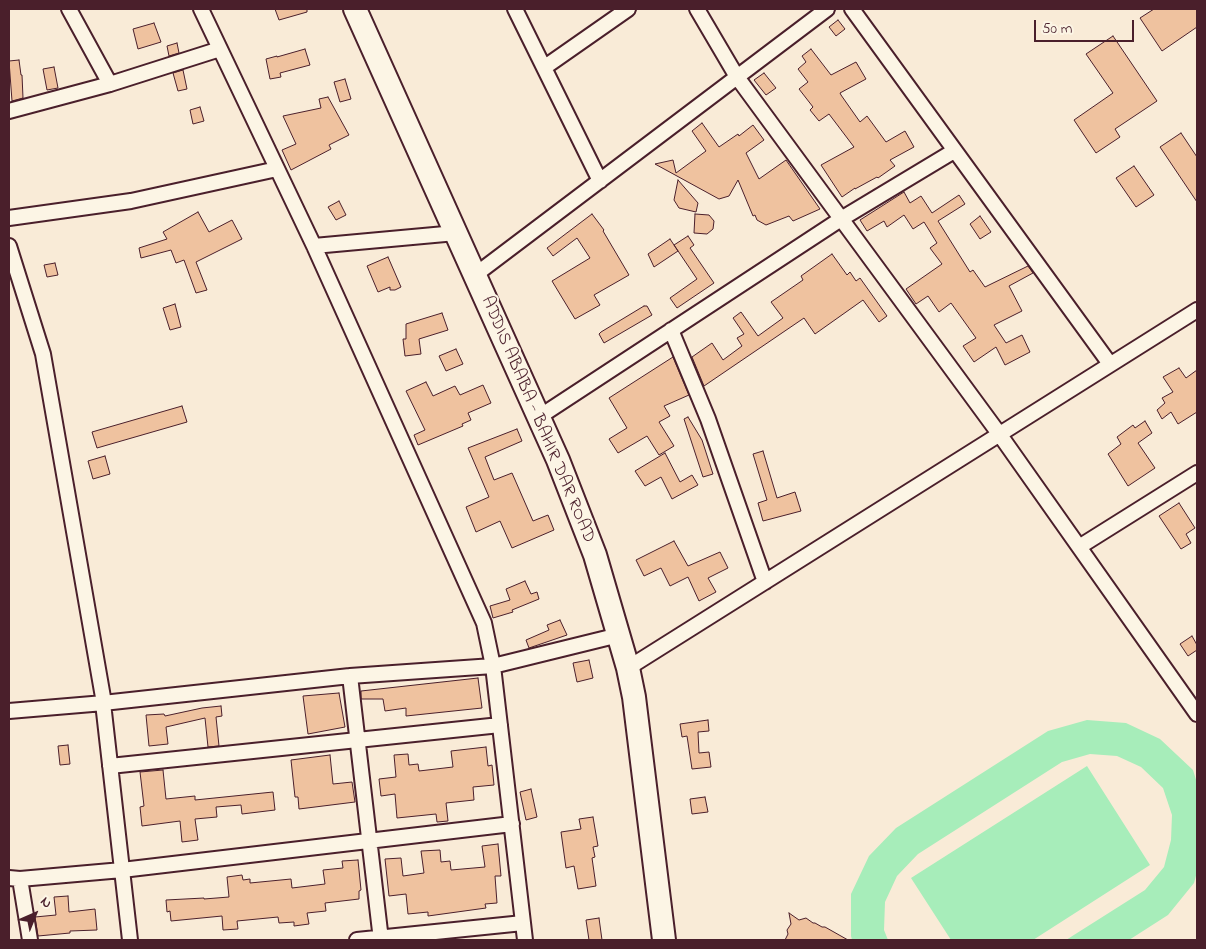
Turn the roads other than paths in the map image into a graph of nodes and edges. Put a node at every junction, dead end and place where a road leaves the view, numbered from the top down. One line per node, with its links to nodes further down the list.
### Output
1 (69, 9): 12 (street)
2 (201, 9): 9 (street)
3 (354, 9): 19 (highway, ADDIS ABABA - BAHIR DAR ROAD)
4 (516, 9): 10 (street)
5 (628, 9): 10 (street)
6 (697, 9): 11 (street)
7 (826, 9): 11 (street)
8 (852, 9): 14 (street)
9 (220, 49): 12 (street); 15 (street)
10 (545, 67): 16 (street)
11 (737, 77): 16 (street); 18 (street)
12 (110, 84): 13 (street)
13 (9, 111)
14 (954, 151): 18 (street); 25 (street)
15 (277, 169): 17 (street); 21 (street)
16 (600, 181): 22 (street)
17 (9, 218)
18 (841, 219): 24 (street); 27 (street)
19 (456, 233): 21 (street); 22 (highway, ADDIS ABABA - BAHIR DAR ROAD)
20 (9, 246): 35 (street)
21 (314, 246): 32 (street)
22 (474, 275): 26 (highway, ADDIS ABABA - BAHIR DAR ROAD)
23 (1197, 310): 25 (street)
24 (671, 330): 26 (street); 30 (street)
25 (1110, 364): 27 (street)
26 (539, 417): 31 (highway, ADDIS ABABA - BAHIR DAR ROAD)
27 (1000, 435): 29 (street); 30 (street)
28 (1197, 473): 29 (street)
29 (1079, 547): 36 (street)
30 (765, 582): 33 (street)
31 (619, 636): 32 (street); 33 (highway, ADDIS ABABA - BAHIR DAR ROAD)
32 (493, 666): 34 (street); 37 (street)
33 (628, 668): 50 (highway, ADDIS ABABA - BAHIR DAR ROAD)
34 (350, 676): 38 (street); 39 (street)
35 (9, 711)
36 (1197, 714)
37 (500, 725): 38 (street); 40 (street)
38 (358, 740): 39 (street); 41 (street)
39 (110, 766): 42 (street)
40 (512, 824): 41 (street); 44 (street)
41 (369, 840): 42 (street); 45 (street)
42 (122, 870): 43 (street); 47 (street)
43 (14, 878): 46 (street)
44 (523, 923): 45 (street); 49 (street)
45 (381, 939): 48 (street)
46 (30, 940)
47 (130, 940)
48 (357, 940)
49 (526, 940)
50 (664, 940)

